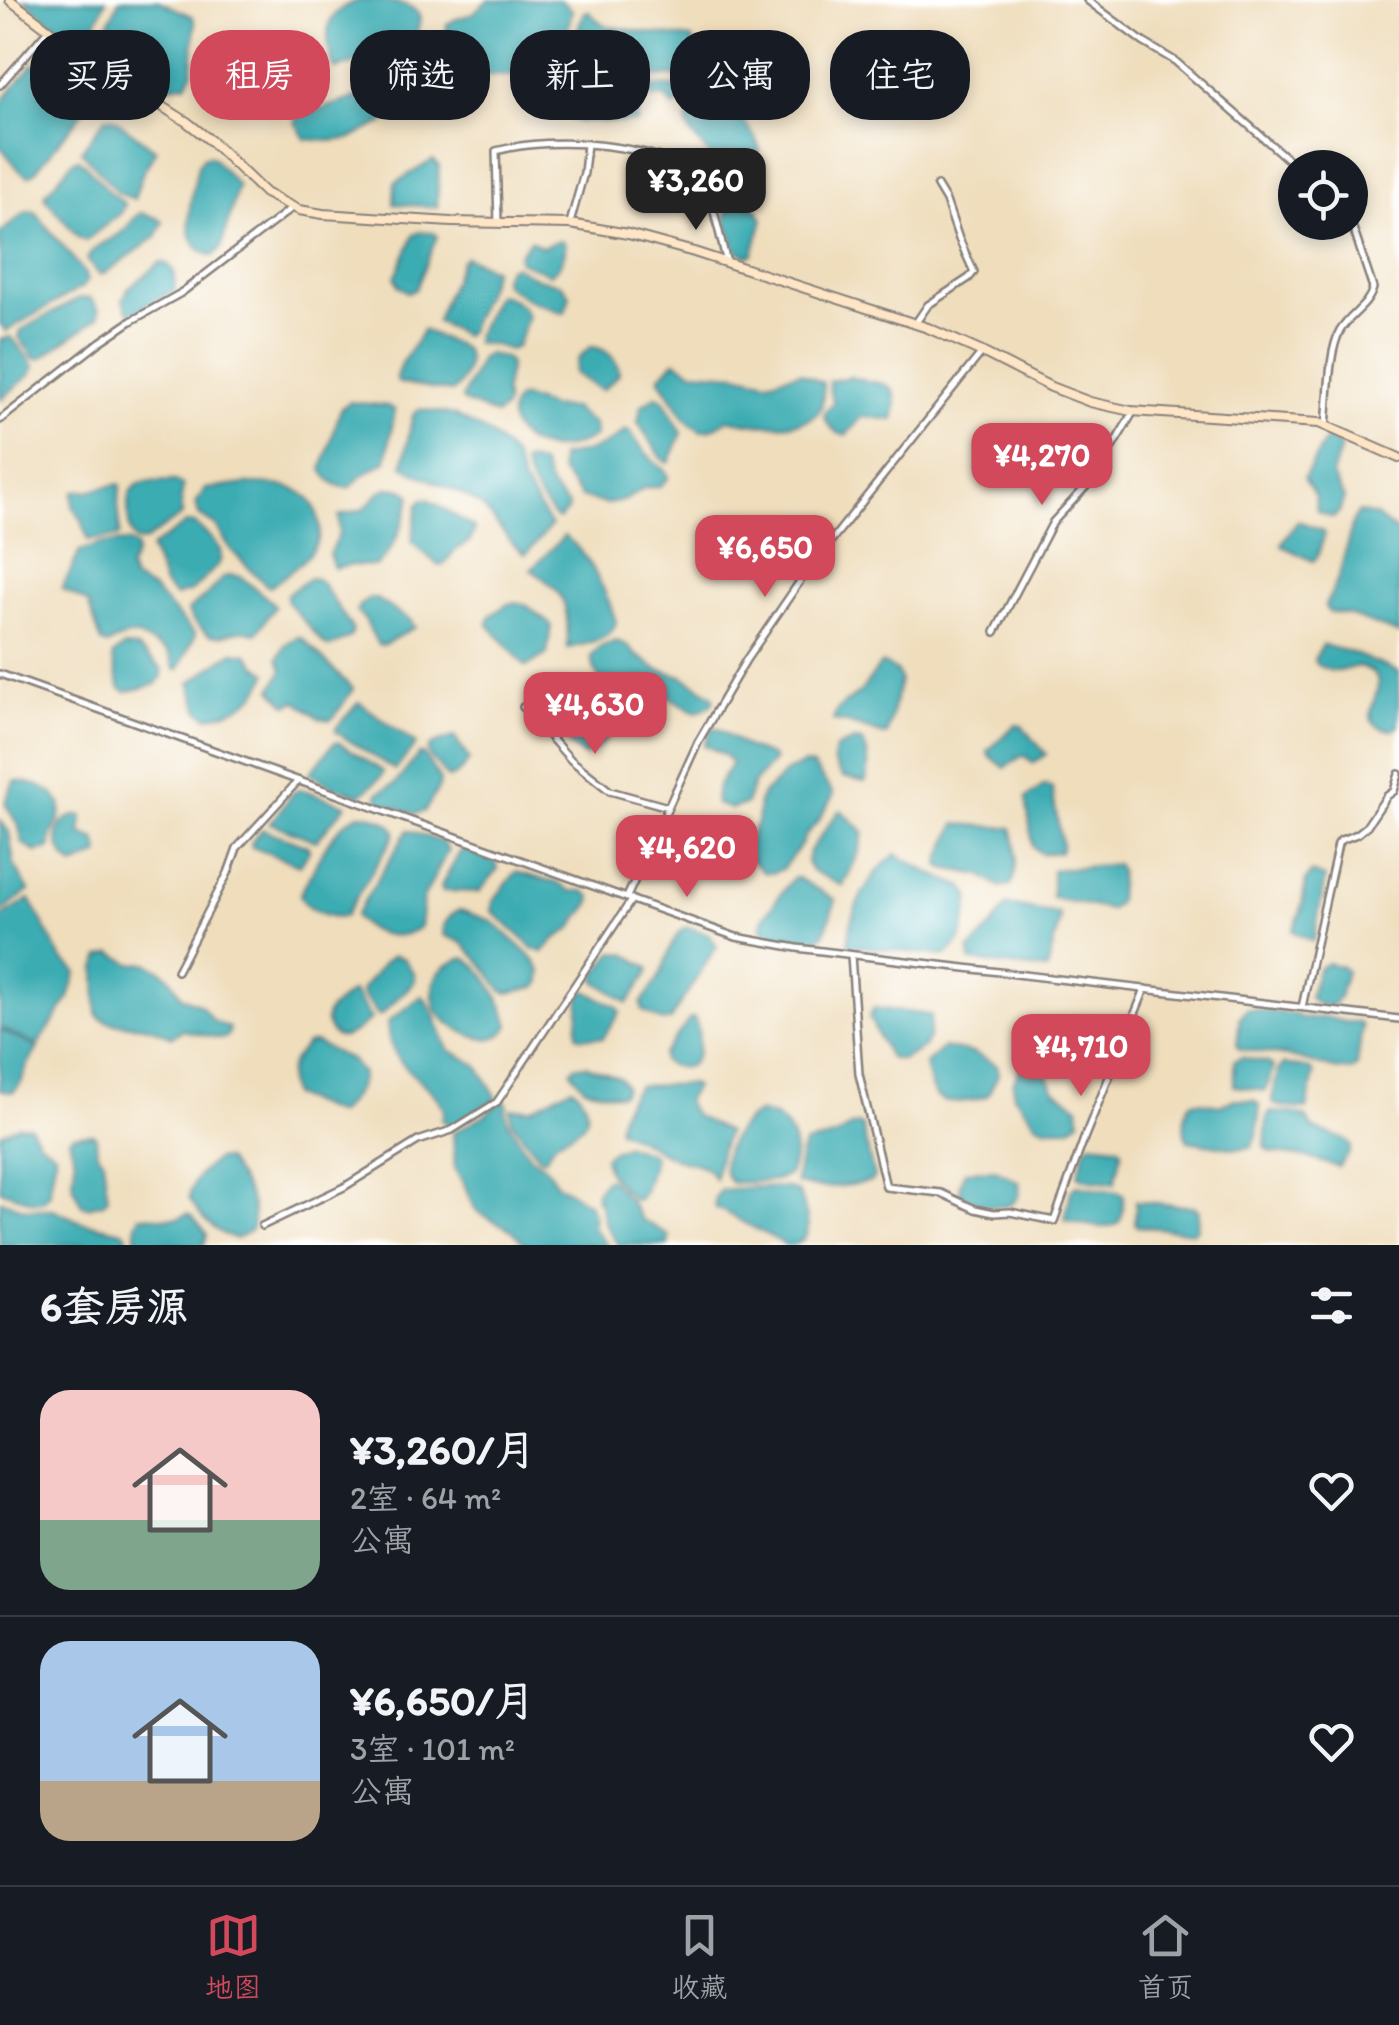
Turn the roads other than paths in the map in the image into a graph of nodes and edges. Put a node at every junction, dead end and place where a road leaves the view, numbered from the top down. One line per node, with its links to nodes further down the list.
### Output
1 (10, 0): 3 (street)
2 (1087, 0): 8 (street)
3 (48, 30)
4 (30, 51): 5 (street)
5 (0, 85)
6 (170, 111): 10 (street)
7 (587, 144): 11 (street); 12 (street); 14 (street)
8 (1278, 151)
9 (937, 186): 15 (street)
10 (292, 208): 11 (street); 18 (street)
11 (498, 223): 12 (street)
12 (570, 224): 14 (street)
13 (1357, 240): 19 (street)
14 (728, 263): 15 (street)
15 (915, 324): 16 (street)
16 (982, 352): 17 (street); 27 (street)
17 (1134, 412): 19 (street); 21 (street)
18 (0, 420)
19 (1326, 425): 20 (street)
20 (1399, 458)
21 (995, 632)
22 (0, 674): 25 (street)
23 (524, 707): 27 (street)
24 (1399, 774): 26 (street)
25 (298, 781): 28 (street); 30 (street)
26 (1396, 792): 32 (street)
27 (668, 807): 28 (street)
28 (630, 898): 29 (street); 34 (street)
29 (851, 955): 31 (street); 31 (street)
30 (177, 971)
31 (1144, 989): 32 (street)
32 (1302, 1007): 33 (street)
33 (1399, 1018)
34 (262, 1226)

